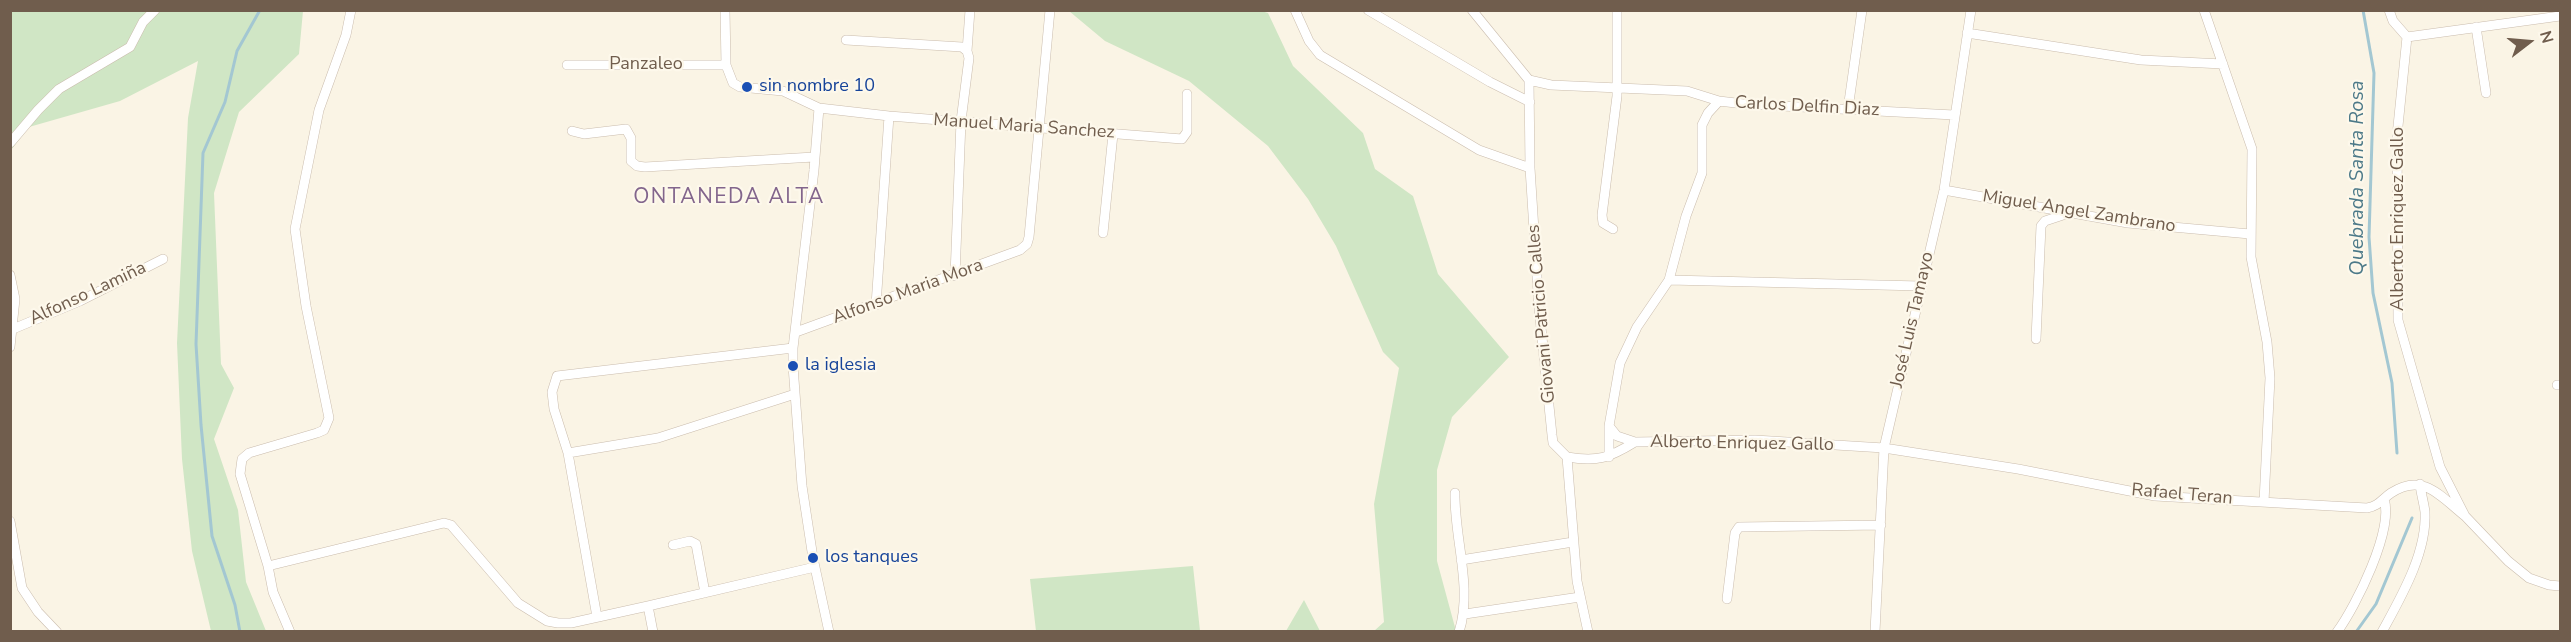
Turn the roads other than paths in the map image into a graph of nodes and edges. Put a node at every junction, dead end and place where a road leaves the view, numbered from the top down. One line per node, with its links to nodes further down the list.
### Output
1 (155, 10): 37 (street)
2 (351, 10): 73 (street)
3 (725, 10): 22 (street)
4 (970, 10): 19 (street)
5 (1050, 10): 34 (street)
6 (1295, 10): 39 (street)
7 (1368, 10): 28 (street)
8 (1472, 10): 23 (street)
9 (1617, 10): 24 (street)
10 (1862, 10): 30 (street)
11 (1971, 10): 16 (street, José Luis Tamayo)
12 (2204, 10): 20 (street)
13 (2389, 10): 17 (street)
14 (2560, 16): 15 (street)
15 (2476, 27): 17 (street); 25 (street)
16 (1967, 33): 20 (street); 31 (street, José Luis Tamayo)
17 (2407, 37): 67 (street, Alberto Enriquez Gallo)
18 (846, 40): 19 (street)
19 (964, 49): 33 (street)
20 (2223, 64): 44 (street)
21 (567, 65): 22 (street, Panzaleo)
22 (726, 65): 29 (street, Manuel Maria Sanchez)
23 (1529, 80): 24 (street); 28 (street, Giovani Patricio Calles)
24 (1616, 89): 27 (street); 42 (street)
25 (2486, 93)
26 (1187, 94): 36 (street, Manuel Maria Sanchez)
27 (1719, 101): 30 (street, Carlos Delfin Diaz); 48 (street, Carlos Delfin Diaz)
28 (1530, 102): 39 (street, Giovani Patricio Calles)
29 (819, 108): 32 (street, Manuel Maria Sanchez); 38 (street)
30 (1848, 110): 31 (street, Carlos Delfin Diaz)
31 (1954, 116): 40 (street, José Luis Tamayo)
32 (889, 117): 33 (street, Manuel Maria Sanchez); 50 (street)
33 (961, 121): 34 (street, Manuel Maria Sanchez); 47 (street)
34 (1041, 126): 36 (street, Manuel Maria Sanchez); 47 (street, Alfonso Maria Mora)
35 (572, 131): 38 (street)
36 (1113, 134): 43 (street)
37 (10, 143)
38 (814, 157): 52 (street)
39 (1530, 168): 61 (street, Giovani Patricio Calles)
40 (1944, 190): 41 (street, Miguel Angel Zambrano); 49 (street, José Luis Tamayo)
41 (2068, 213): 44 (street, Miguel Angel Zambrano); 53 (street)
42 (1613, 229)
43 (1103, 233)
44 (2250, 234): 66 (street)
45 (163, 259): 51 (street, Alfonso Lamiña)
46 (10, 275): 51 (street)
47 (955, 276): 50 (street, Alfonso Maria Mora)
48 (1669, 280): 49 (street); 57 (street, Carlos Delfin Diaz)
49 (1921, 286): 59 (street, José Luis Tamayo)
50 (876, 305): 52 (street, Alfonso Maria Mora)
51 (13, 329): 54 (street)
52 (796, 333): 55 (street)
53 (2036, 339)
54 (10, 347)
55 (793, 348): 56 (street); 60 (street)
56 (795, 394): 60 (street); 74 (street)
57 (1609, 426): 58 (street); 62 (street, Carlos Delfin Diaz)
58 (1635, 442): 59 (street, Alberto Enriquez Gallo); 62 (street, Alberto Enriquez Gallo)
59 (1884, 448): 66 (street, Rafael Teran); 69 (street, José Luis Tamayo)
60 (568, 453): 81 (street)
61 (1567, 457): 62 (street, Alberto Enriquez Gallo); 70 (street, Giovani Patricio Calles)
62 (1609, 457)
63 (2420, 484): 65 (street, Rafael Teran); 67 (street); 91 (street)
64 (1455, 493): 72 (street)
65 (2384, 499): 66 (street, Rafael Teran); 90 (street)
66 (2264, 502)
67 (2465, 516): 75 (street, Alberto Enriquez Gallo)
68 (10, 520): 83 (street)
69 (1881, 525): 78 (street); 89 (street, José Luis Tamayo)
70 (1574, 542): 72 (street); 77 (street, Giovani Patricio Calles)
71 (673, 545): 76 (street)
72 (1461, 560): 80 (street)
73 (268, 566): 82 (street); 84 (street)
74 (815, 567): 76 (street); 86 (street)
75 (2560, 586)
76 (705, 593): 79 (street)
77 (1580, 597): 80 (street); 88 (street, Giovani Patricio Calles)
78 (1727, 600)
79 (648, 606): 81 (street); 85 (street)
80 (1465, 614): 87 (street)
81 (597, 617): 82 (street)
82 (559, 627)
83 (57, 632)
84 (290, 632)
85 (653, 632)
86 (829, 632)
87 (1459, 632)
88 (1588, 632)
89 (1875, 632)
90 (2337, 632)
91 (2382, 632)

